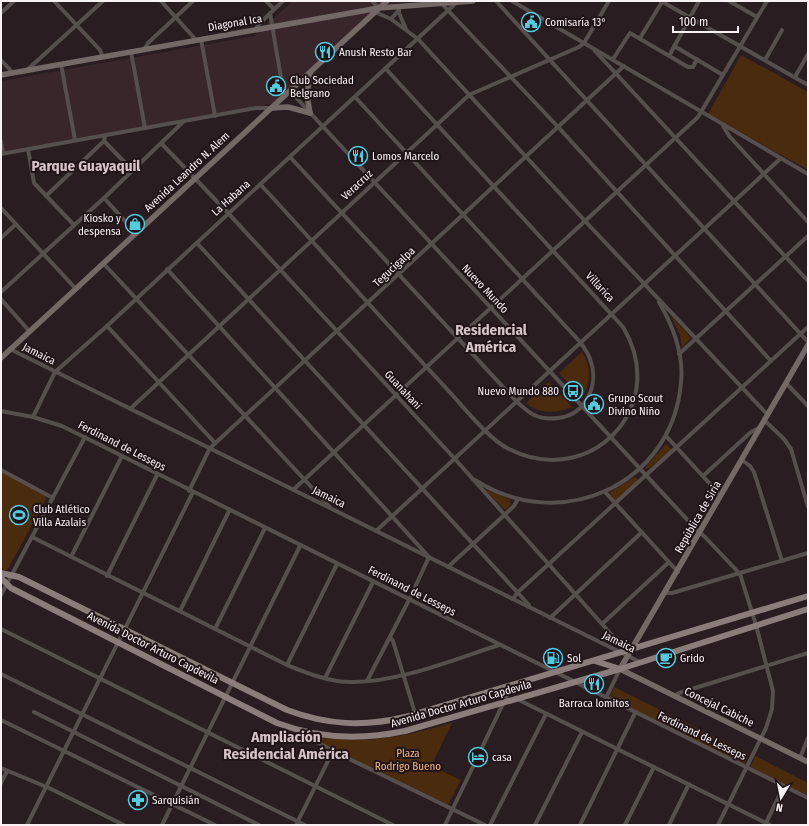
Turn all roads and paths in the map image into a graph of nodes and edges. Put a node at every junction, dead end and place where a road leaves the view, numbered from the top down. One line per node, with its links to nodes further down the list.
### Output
1 (14, 1): 24 (street)
2 (54, 1): 30 (street)
3 (103, 1): 30 (street)
4 (161, 1): 26 (street)
5 (193, 1): 26 (street)
6 (266, 1): 20 (street)
7 (283, 1): 20 (street)
8 (372, 1): 22 (street)
9 (387, 1): 22 (main road, Avenida Leandro N. Alem)
10 (473, 1): 18 (main road, Diagonal Ica)
11 (496, 1): 50 (street)
12 (512, 1): 38 (street)
13 (609, 1): 38 (street, Veracruz)
14 (661, 1): 27 (street); 35 (street)
15 (699, 1): 27 (street)
16 (729, 1): 28 (street)
17 (767, 1): 28 (street)
18 (456, 3): 19 (main road, Diagonal Ica); 23 (street, La Habana)
19 (442, 4): 21 (main road, Diagonal Ica); 23 (street)
20 (274, 9): 25 (street)
21 (399, 9): 22 (main road, Diagonal Ica); 29 (street); 33 (street)
22 (377, 10): 29 (street); 31 (main road, Diagonal Ica); 57 (main road, Avenida Leandro N. Alem)
23 (449, 10): 36 (street, La Habana); 61 (street)
24 (1, 12)
25 (270, 13): 31 (street); 32 (street)
26 (176, 17): 37 (street); 42 (street)
27 (690, 17): 39 (street); 40 (street)
28 (757, 17): 40 (street)
29 (391, 19): 33 (street)
30 (77, 25): 46 (street); 55 (street)
31 (272, 27): 32 (main road, Diagonal Ica); 66 (street)
32 (256, 29): 37 (main road, Diagonal Ica)
33 (406, 29): 36 (street)
34 (782, 30): 51 (street)
35 (640, 38): 45 (street); 47 (street)
36 (418, 39): 54 (street, La Habana); 65 (street)
37 (198, 40): 42 (main road, Diagonal Ica); 72 (street)
38 (584, 42): 41 (street); 50 (street, Veracruz)
39 (674, 46): 45 (street); 48 (street)
40 (741, 46): 51 (street); 60 (street)
41 (593, 48): 47 (street); 58 (street)
42 (144, 50): 43 (main road, Diagonal Ica)
43 (131, 52): 46 (main road, Diagonal Ica); 77 (street)
44 (808, 54): 62 (street)
45 (669, 56): 48 (street)
46 (103, 57): 52 (main road, Diagonal Ica)
47 (613, 59): 53 (street)
48 (697, 59): 60 (street)
49 (1, 60): 56 (street)
50 (550, 60): 61 (street, Veracruz); 68 (street)
51 (765, 60): 62 (street)
52 (61, 64): 55 (main road, Diagonal Ica); 81 (street)
53 (624, 66): 58 (street, Tegucigalpa); 70 (street)
54 (386, 69): 67 (street, La Habana); 74 (street, Villarica)
55 (26, 71): 56 (main road, Diagonal Ica)
56 (13, 73): 59 (main road, Diagonal Ica)
57 (311, 73): 64 (main road, Avenida Leandro N. Alem); 71 (main road)
58 (616, 74): 68 (street, Tegucigalpa); 80 (street)
59 (1, 75)
60 (723, 75): 70 (street)
61 (510, 76): 65 (street, Veracruz); 78 (street)
62 (795, 77): 63 (street)
63 (808, 84)
64 (290, 91): 66 (main road, Avenida Leandro N. Alem); 71 (street, Nuevo Mundo)
65 (469, 95): 74 (street, Veracruz); 89 (street)
66 (284, 96): 69 (main road, Avenida Leandro N. Alem)
67 (356, 97): 76 (street, La Habana); 86 (street)
68 (588, 101): 78 (street, Tegucigalpa); 91 (street)
69 (272, 108): 71 (main road); 72 (street); 95 (main road, Avenida Leandro N. Alem)
70 (701, 112): 75 (street); 80 (street)
71 (310, 113): 76 (street, Nuevo Mundo)
72 (215, 116): 73 (street)
73 (184, 121): 77 (street); 84 (street)
74 (437, 125): 86 (street, Veracruz); 98 (street, Villarica)
75 (723, 125): 90 (street); 93 (street)
76 (323, 126): 88 (street, La Habana); 96 (street, Nuevo Mundo)
77 (145, 128): 79 (street)
78 (559, 128): 89 (street, Tegucigalpa); 99 (street)
79 (105, 136): 81 (street); 83 (street)
80 (676, 138): 91 (street); 102 (street)
81 (75, 140): 85 (street)
82 (1, 141): 87 (street)
83 (104, 141): 92 (street); 100 (street)
84 (162, 144): 92 (street); 95 (street, Guanahani)
85 (28, 149): 87 (street); 100 (street)
86 (407, 152): 96 (street, Veracruz); 106 (street)
87 (2, 153)
88 (290, 156): 97 (street, La Habana); 104 (street)
89 (527, 157): 98 (street, Tegucigalpa); 107 (street)
90 (780, 159): 93 (street); 94 (street)
91 (647, 165): 99 (street); 111 (street)
92 (133, 171): 101 (street)
93 (763, 174): 102 (street); 108 (street)
94 (808, 174)
95 (195, 179): 105 (street, Guanahani); 112 (main road, Avenida Leandro N. Alem)
96 (374, 182): 104 (street, Veracruz); 117 (street, Nuevo Mundo)
97 (260, 184): 105 (street, La Habana); 115 (street, Villarica)
98 (495, 187): 106 (street, Tegucigalpa); 118 (street, Villarica)
99 (617, 192): 107 (street); 120 (street)
100 (46, 196): 110 (street)
101 (104, 198): 110 (street); 112 (street)
102 (735, 202): 111 (street); 121 (street)
103 (1, 208): 109 (street)
104 (342, 211): 115 (street, Veracruz); 125 (street)
105 (228, 213): 116 (street, La Habana); 124 (street, Guanahani)
106 (464, 215): 117 (street, Tegucigalpa); 126 (street)
107 (585, 221): 118 (street); 129 (street)
108 (808, 222)
109 (16, 224): 114 (street); 119 (street)
110 (74, 225): 119 (street)
111 (705, 229): 120 (street); 128 (street)
112 (136, 233): 122 (main road, Avenida Leandro N. Alem)
113 (808, 236): 121 (street)
114 (1, 238)
115 (311, 239): 124 (street, Veracruz); 136 (street, Villarica)
116 (197, 243): 123 (street, La Habana); 134 (street)
117 (431, 246): 125 (street, Tegucigalpa); 137 (street, Nuevo Mundo)
118 (553, 250): 126 (street); 139 (street, Villarica)
119 (44, 253): 130 (street); 131 (street)
120 (676, 256): 129 (street); 138 (street)
121 (786, 257): 127 (street); 128 (street)
122 (103, 263): 130 (main road, Avenida Leandro N. Alem); 133 (street)
123 (167, 269): 133 (street, La Habana); 141 (street)
124 (279, 270): 134 (street, Veracruz); 144 (street, Guanahani)
125 (399, 275): 136 (street, Tegucigalpa); 146 (street)
126 (522, 278): 137 (street); 148 (street)
127 (808, 281)
128 (756, 284): 138 (street); 145 (street)
129 (645, 285): 132 (street); 139 (street)
130 (76, 289): 143 (main road, Avenida Leandro N. Alem)
131 (1, 292)
132 (656, 296): 147 (street); 152 (street)
133 (136, 298): 140 (street, La Habana); 151 (street)
134 (248, 298): 141 (street, Veracruz); 154 (street)
135 (1, 300): 143 (street)
136 (368, 303): 144 (street, Tegucigalpa); 156 (street, Villarica)
137 (490, 308): 146 (street); 158 (street, Nuevo Mundo)
138 (726, 312): 147 (street); 155 (street)
139 (612, 314): 148 (street); 177 (street, Villarica)
140 (107, 326): 157 (street, La Habana); 159 (street)
141 (218, 326): 151 (street, Veracruz); 162 (street)
142 (808, 327): 145 (street)
143 (30, 332): 150 (main road, Avenida Leandro N. Alem)
144 (337, 332): 154 (street, Tegucigalpa); 163 (street, Guanahani)
145 (801, 333): 149 (street); 155 (street)
146 (458, 338): 156 (street); 164 (street)
147 (696, 339): 152 (street); 161 (street)
148 (580, 343): 158 (street); 165 (street)
149 (808, 344): 160 (main road, República de Siria)
150 (10, 349): 153 (main road, Avenida Leandro N. Alem); 157 (street, Jamaica)
151 (188, 354): 159 (street, Veracruz); 171 (street)
152 (679, 354): 178 (street)
153 (1, 358)
154 (304, 361): 162 (street, Tegucigalpa); 173 (street)
155 (771, 361): 161 (street)
156 (426, 367): 163 (street); 175 (street, Villarica)
157 (55, 372): 167 (street, Jamaica); 170 (street, La Habana)
158 (549, 372): 164 (street); 165 (street, Nuevo Mundo)
159 (158, 382): 167 (street, Veracruz); 179 (street)
160 (786, 383): 166 (street); 169 (main road, República de Siria)
161 (741, 387): 169 (street); 181 (street)
162 (275, 388): 171 (street, Tegucigalpa); 182 (street)
163 (396, 395): 173 (street); 184 (street, Guanahani)
164 (517, 402): 165 (street); 175 (street)
165 (582, 406): 177 (street, Nuevo Mundo)
166 (808, 406)
167 (130, 409): 180 (street, Jamaica)
168 (2, 411): 170 (street, Ferdinand de Lesseps)
169 (767, 414): 172 (main road, República de Siria)
170 (33, 417): 176 (street, Ferdinand de Lesseps)
171 (245, 417): 179 (street, Tegucigalpa); 192 (street)
172 (764, 420): 174 (main road, República de Siria); 201 (street)
173 (363, 425): 182 (street); 193 (street)
174 (759, 427): 185 (main road, República de Siria); 190 (street)
175 (486, 430): 177 (street, Villarica); 184 (street)
176 (85, 437): 183 (street, Ferdinand de Lesseps); 198 (street)
177 (610, 437): 186 (street, Nuevo Mundo)
178 (667, 437): 181 (street); 186 (street)
179 (215, 443): 180 (street, Tegucigalpa)
180 (210, 448): 194 (street, Jamaica); 195 (street, Tegucigalpa)
181 (677, 448): 189 (street); 190 (street)
182 (334, 452): 192 (street); 204 (street)
183 (122, 456): 188 (street, Ferdinand de Lesseps); 214 (street)
184 (455, 459): 191 (street, Guanahani); 193 (street)
185 (742, 460): 197 (main road, República de Siria); 216 (street)
186 (639, 468): 189 (street, Nuevo Mundo); 196 (street)
187 (1, 470): 198 (street)
188 (157, 475): 195 (street, Ferdinand de Lesseps); 225 (street)
189 (646, 476): 200 (street); 209 (street, Nuevo Mundo)
190 (703, 476): 197 (street)
191 (470, 477): 199 (street); 205 (street, Guanahani)
192 (304, 479): 194 (street); 202 (street)
193 (422, 488): 204 (street); 211 (street)
194 (293, 490): 202 (street, Jamaica)
195 (191, 492): 203 (street, Ferdinand de Lesseps); 229 (street, Tegucigalpa)
196 (605, 492): 199 (street); 200 (street)
197 (722, 496): 209 (main road, República de Siria)
198 (53, 498): 210 (street)
199 (518, 499): 205 (street)
200 (615, 504): 208 (street); 219 (street)
201 (808, 507)
202 (332, 509): 207 (street, Jamaica)
203 (229, 511): 206 (street, Ferdinand de Lesseps); 239 (street)
204 (392, 516): 207 (street); 215 (street)
205 (504, 516): 211 (street); 219 (street, Guanahani)
206 (265, 528): 212 (street, Ferdinand de Lesseps); 246 (street)
207 (376, 531): 215 (street, Jamaica)
208 (641, 533): 217 (street); 232 (street)
209 (700, 533): 221 (main road, República de Siria); 224 (street, Nuevo Mundo)
210 (32, 537): 214 (street); 223 (street)
211 (472, 545): 220 (street); 230 (street)
212 (300, 546): 218 (street, Ferdinand de Lesseps); 250 (street)
213 (808, 553): 216 (street)
214 (71, 557): 225 (street)
215 (428, 557): 220 (street, Jamaica); 236 (street)
216 (782, 561): 224 (street)
217 (668, 563): 221 (street); 242 (street)
218 (337, 564): 227 (street, Ferdinand de Lesseps); 255 (street)
219 (548, 565): 230 (street); 232 (street, Guanahani)
220 (448, 567): 235 (street, Jamaica)
221 (678, 572): 231 (main road, República de Siria)
222 (1, 573): 223 (main road, Avenida Doctor Arturo Capdevila)
223 (11, 574): 228 (street); 245 (main road, Avenida Doctor Arturo Capdevila)
224 (740, 574): 231 (street); 240 (street)
225 (107, 576): 229 (street)
226 (1, 578): 228 (main road, Avenida Doctor Arturo Capdevila)
227 (374, 582): 236 (street, Ferdinand de Lesseps); 262 (street)
228 (6, 585): 233 (street); 248 (main road, Avenida Doctor Arturo Capdevila)
229 (143, 593): 239 (street); 245 (street, Tegucigalpa)
230 (517, 593): 235 (street); 237 (street)
231 (665, 593): 251 (main road, República de Siria)
232 (575, 594): 241 (street); 242 (street, Guanahani)
233 (1, 595)
234 (808, 596): 240 (main road, Avenida Doctor Arturo Capdevila)
235 (513, 598): 237 (street, Jamaica)
236 (409, 600): 247 (street); 249 (street, Ferdinand de Lesseps)
237 (531, 608): 241 (street, Jamaica)
238 (808, 609): 243 (main road, Avenida Doctor Arturo Capdevila)
239 (180, 611): 246 (street)
240 (752, 613): 243 (street); 251 (main road, Avenida Doctor Arturo Capdevila)
241 (550, 618): 251 (street, Jamaica)
242 (602, 624): 251 (street, Guanahani)
243 (756, 625): 254 (main road, Avenida Doctor Arturo Capdevila); 256 (street)
244 (1, 629): 261 (street)
245 (125, 629): 248 (street, Tegucigalpa); 264 (main road, Avenida Doctor Arturo Capdevila)
246 (215, 629): 250 (street)
247 (390, 637): 260 (street); 263 (street)
248 (119, 642): 261 (street, Tegucigalpa); 268 (main road, Avenida Doctor Arturo Capdevila)
249 (499, 645): 258 (street, Ferdinand de Lesseps); 260 (street)
250 (250, 647): 255 (street); 264 (street)
251 (627, 653): 253 (main road, Avenida Doctor Arturo Capdevila); 254 (street, Jamaica); 257 (main road, República de Siria)
252 (808, 655): 256 (street)
253 (593, 661): 257 (main road); 258 (main road, Avenida Doctor Arturo Capdevila)
254 (640, 662): 257 (main road, Avenida Doctor Arturo Capdevila)
255 (287, 665): 262 (street)
256 (767, 667): 267 (street); 283 (street)
257 (620, 669): 265 (main road, Avenida Doctor Arturo Capdevila); 267 (main road, Concejal Cabiche); 269 (street, República de Siria)
258 (554, 672): 265 (street, Ferdinand de Lesseps); 266 (main road, Avenida Doctor Arturo Capdevila)
259 (1, 674): 276 (street)
260 (404, 674): 263 (street); 273 (street)
261 (100, 678): 276 (street, Tegucigalpa); 280 (street)
262 (325, 678): 263 (street)
263 (367, 681)
264 (232, 682): 268 (street); 273 (main road, Avenida Doctor Arturo Capdevila)
265 (574, 682): 269 (street, Ferdinand de Lesseps); 270 (main road, Avenida Doctor Arturo Capdevila)
266 (513, 684): 271 (street); 273 (main road, Avenida Doctor Arturo Capdevila)
267 (674, 696): 283 (main road, Concejal Cabiche)
268 (225, 697): 278 (main road, Avenida Doctor Arturo Capdevila); 280 (street)
269 (606, 698): 274 (street, Ferdinand de Lesseps)
270 (517, 699): 271 (main road, Avenida Doctor Arturo Capdevila); 275 (street)
271 (505, 703): 278 (main road, Avenida Doctor Arturo Capdevila); 303 (street)
272 (34, 712): 279 (street)
273 (415, 713)
274 (635, 713): 284 (street); 290 (street, Ferdinand de Lesseps)
275 (546, 714): 281 (street); 315 (street)
276 (82, 715): 279 (street, Tegucigalpa); 292 (street)
277 (1, 720): 285 (street)
278 (299, 730): 286 (street)
279 (74, 732): 285 (street, Tegucigalpa); 296 (street)
280 (208, 732): 292 (street); 297 (street)
281 (582, 732): 284 (street); 316 (street)
282 (808, 738): 287 (street)
283 (761, 739): 287 (main road, Concejal Cabiche); 290 (street)
284 (618, 749): 289 (street); 317 (street)
285 (64, 751): 299 (street, Tegucigalpa); 301 (street)
286 (333, 751): 297 (street); 303 (street)
287 (800, 758): 288 (main road, Concejal Cabiche)
288 (808, 762)
289 (654, 767): 295 (street); 318 (street)
290 (746, 767): 298 (street, Ferdinand de Lesseps); 302 (street)
291 (1, 768): 293 (street)
292 (190, 768): 296 (street); 304 (street)
293 (7, 771): 294 (street); 299 (street)
294 (1, 783)
295 (690, 784): 302 (street); 319 (street)
296 (181, 786): 301 (street); 310 (street)
297 (316, 786): 304 (street); 312 (street)
298 (784, 786): 300 (street, Ferdinand de Lesseps); 305 (street)
299 (47, 787): 306 (street, Tegucigalpa); 307 (street)
300 (808, 798)
301 (173, 804): 308 (street); 309 (street)
302 (728, 804): 305 (street); 320 (street)
303 (453, 809): 313 (street); 314 (street)
304 (297, 823): 311 (street)
305 (767, 824)
306 (28, 825)
307 (124, 825)
308 (162, 825)
309 (215, 825)
310 (259, 825)
311 (305, 825)
312 (393, 825)
313 (444, 825)
314 (486, 825)
315 (490, 825)
316 (535, 825)
317 (580, 825)
318 (625, 825)
319 (669, 825)
320 (718, 825)

